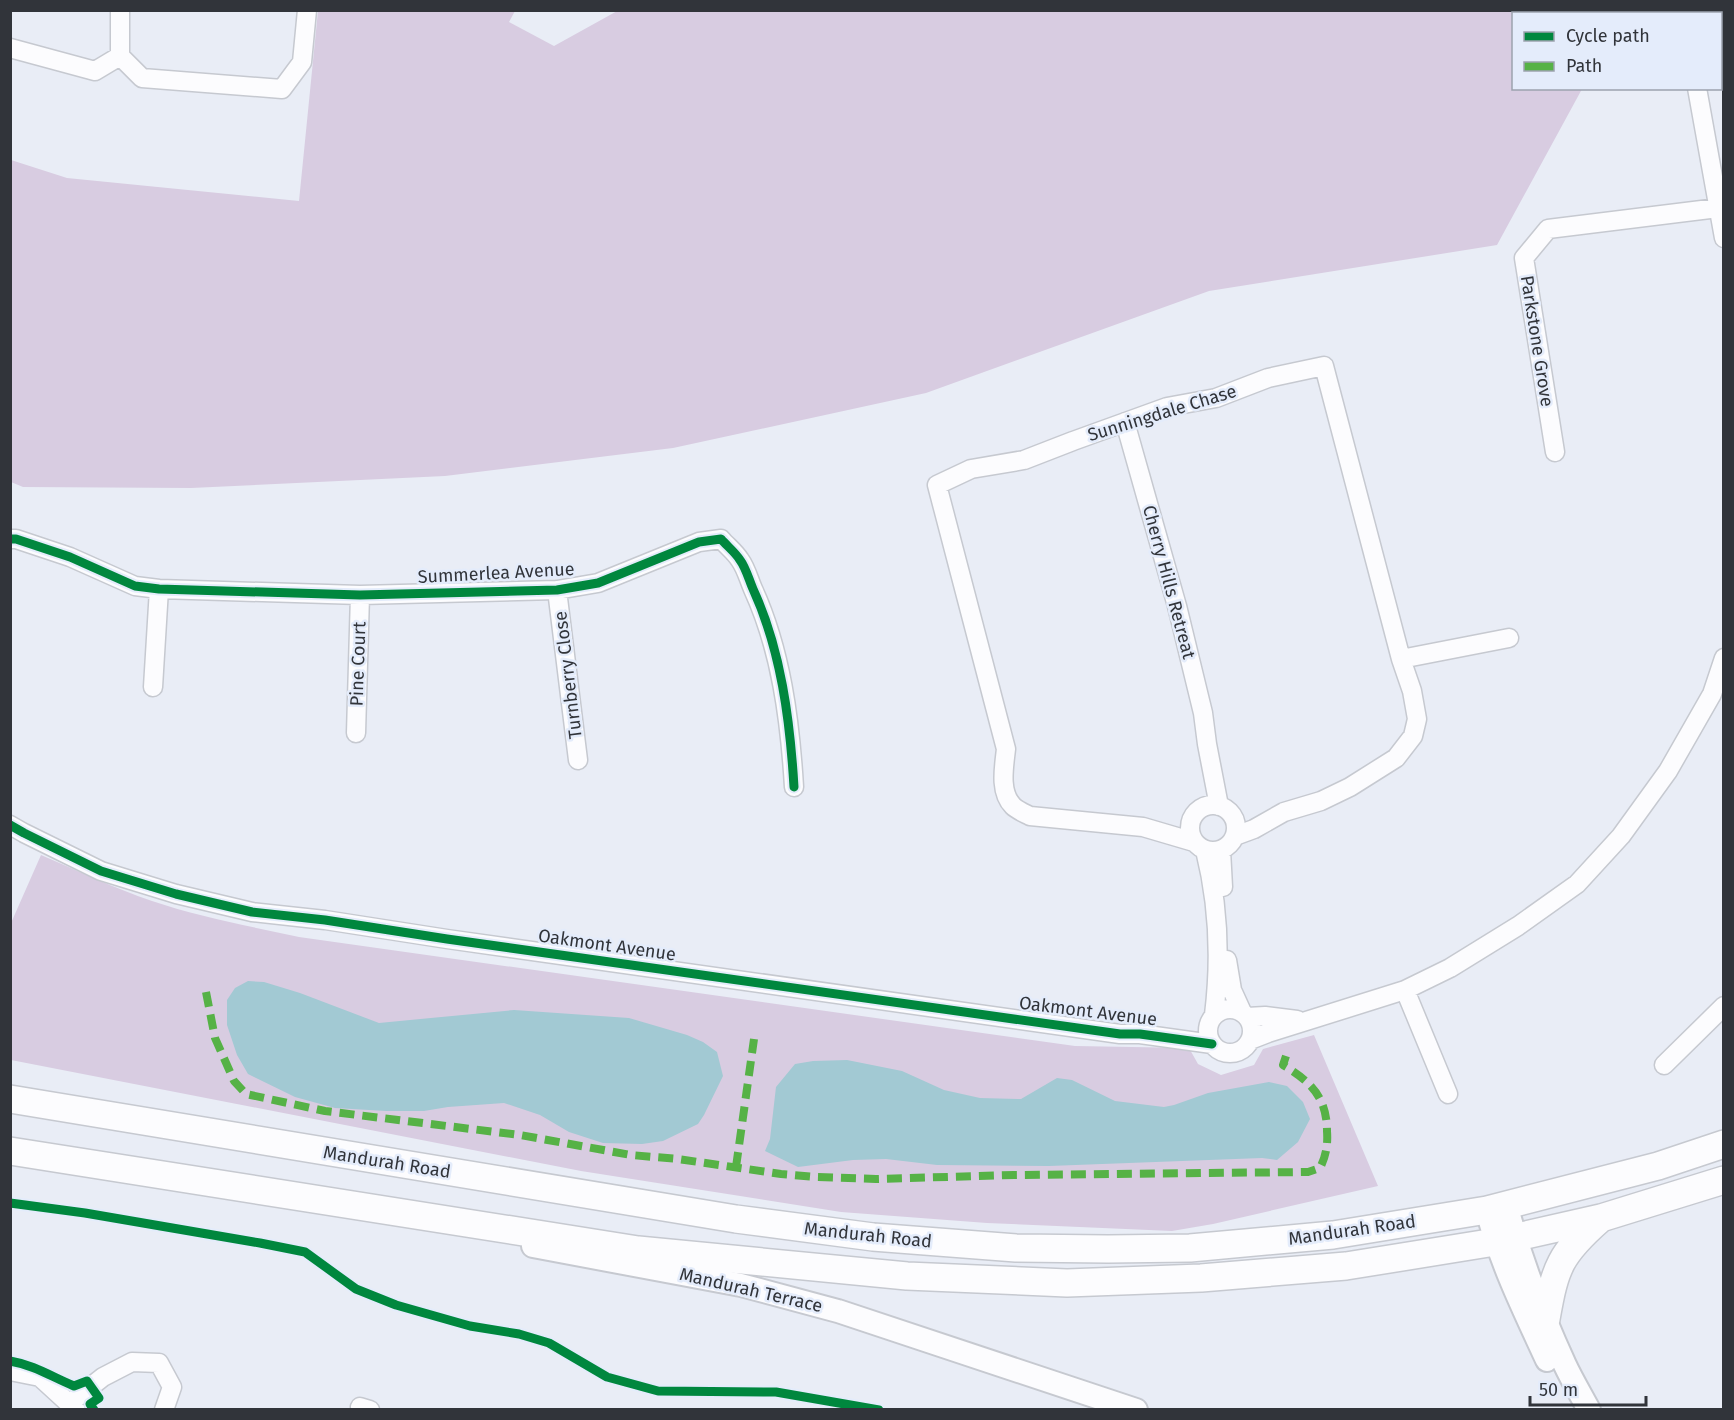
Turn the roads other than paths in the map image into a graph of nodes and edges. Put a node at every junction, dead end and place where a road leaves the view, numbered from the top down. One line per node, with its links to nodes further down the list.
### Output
1 (120, 10): 4 (street)
2 (307, 10): 4 (street)
3 (10, 48): 4 (street)
4 (120, 56)
5 (1697, 90): 6 (street)
6 (1718, 208): 7 (street); 9 (street, Parkstone Grove)
7 (1724, 238)
8 (1125, 422): 16 (street, Sunningdale Chase); 20 (street, Cherry Hills Retreat); 27 (street, Sunningdale Chase)
9 (1555, 452)
10 (10, 539): 11 (street, Summerlea Avenue)
11 (159, 590): 13 (street, Summerlea Avenue); 17 (street)
12 (557, 590): 13 (street, Summerlea Avenue); 21 (street, Turnberry Close); 22 (street, Summerlea Avenue)
13 (360, 595): 19 (street, Pine Court)
14 (1509, 638): 16 (street)
15 (1724, 658): 18 (street)
16 (1401, 659): 24 (street, Sunningdale Chase)
17 (153, 687)
18 (1718, 697): 30 (street)
19 (356, 733)
20 (1207, 744): 23 (street, Cherry Hills Retreat); 25 (street, Cherry Hills Retreat)
21 (578, 760)
22 (794, 787)
23 (1226, 812): 24 (street, Sunningdale Chase); 25 (street); 28 (street)
24 (1284, 812): 28 (street, Sunningdale Chase)
25 (1196, 814): 27 (street, Sunningdale Chase); 29 (street)
26 (10, 825): 35 (street, Oakmont Avenue)
27 (1143, 827): 29 (street, Sunningdale Chase)
28 (1235, 836): 29 (street)
29 (1207, 848): 32 (street); 33 (street)
30 (1405, 990): 34 (street); 39 (street)
31 (1724, 1005): 38 (street)
32 (1245, 1014): 33 (street); 34 (street); 36 (street)
33 (1212, 1019): 35 (street, Oakmont Avenue); 37 (street)
34 (1305, 1021): 36 (street)
35 (1179, 1039): 37 (street, Oakmont Avenue)
36 (1250, 1040): 37 (street)
37 (1212, 1044)
38 (1664, 1065)
39 (1448, 1094)
40 (10, 1099): 45 (highway, Mandurah Road)
41 (1724, 1144): 45 (highway, Mandurah Road)
42 (10, 1151): 44 (highway, Mandurah Road)
43 (1724, 1180): 46 (highway, Mandurah Road)
44 (357, 1207): 47 (highway, Mandurah Road); 52 (main road, Mandurah Terrace)
45 (1496, 1207): 47 (main road)
46 (1601, 1218): 47 (highway, Mandurah Road); 48 (highway)
47 (1505, 1240): 48 (main road); 53 (main road)
48 (1546, 1319): 54 (main road)
49 (10, 1371): 50 (street)
50 (73, 1406): 51 (street)
51 (164, 1410)
52 (1136, 1410)
53 (1572, 1410)
54 (1589, 1410)

